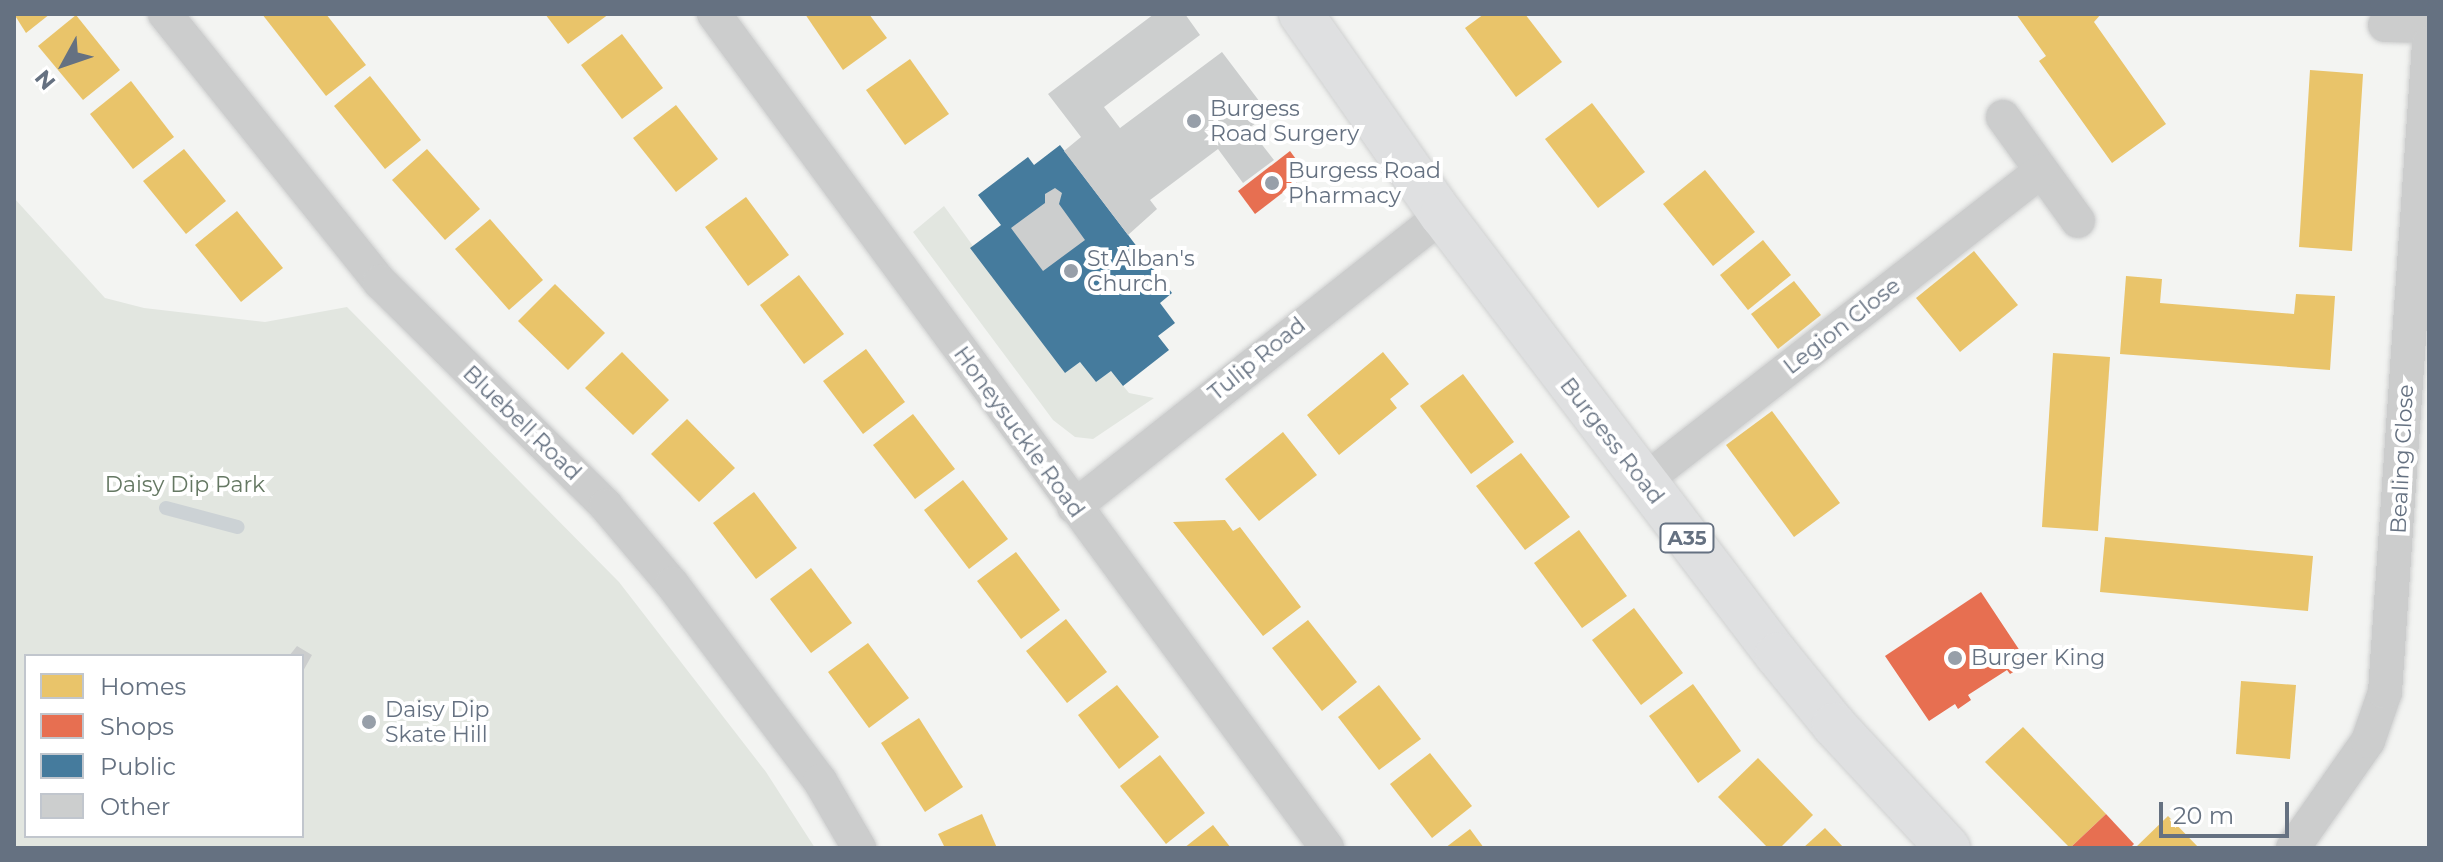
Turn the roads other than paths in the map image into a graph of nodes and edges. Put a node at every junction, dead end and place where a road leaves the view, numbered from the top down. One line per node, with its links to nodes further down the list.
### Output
1 (165, 14): 13 (street, Bluebell Road)
2 (714, 14): 12 (street, Honeysuckle Road)
3 (1301, 14): 9 (main road, Burgess Road / A35)
4 (2385, 25): 5 (street)
5 (2429, 26)
6 (2429, 43): 16 (street, Bealing Close)
7 (2003, 117): 8 (street)
8 (2041, 171): 10 (street); 11 (street, Legion Close)
9 (1442, 215): 11 (main road, Burgess Road / A35); 12 (street, Tulip Road)
10 (2078, 221)
11 (1644, 481): 15 (main road, Burgess Road / A35)
12 (1074, 507): 14 (street, Honeysuckle Road)
13 (859, 848)
14 (1327, 848)
15 (1948, 848)
16 (2293, 848)

